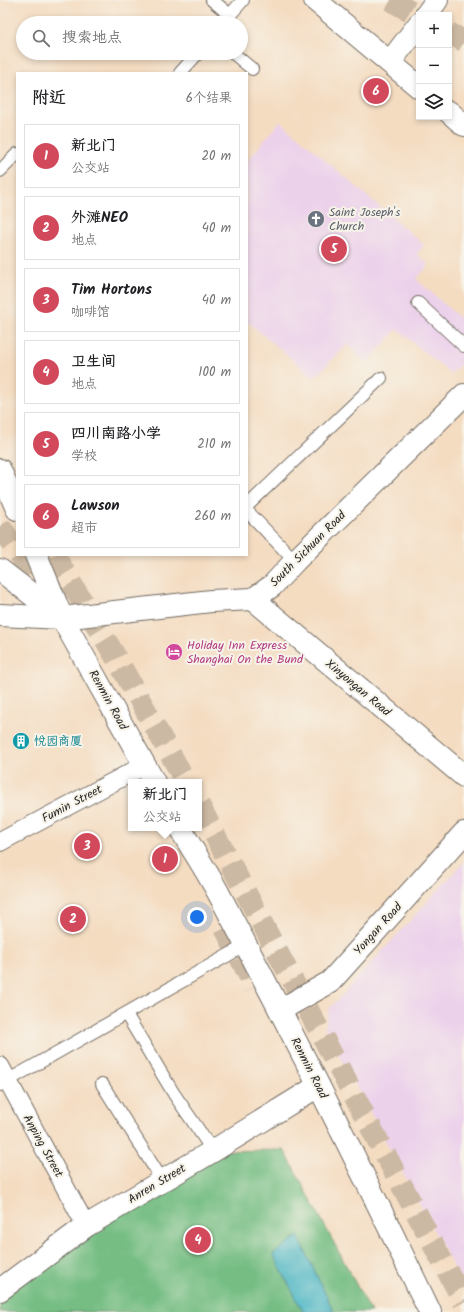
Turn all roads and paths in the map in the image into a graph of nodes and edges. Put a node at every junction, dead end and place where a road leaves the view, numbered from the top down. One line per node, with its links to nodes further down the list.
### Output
1 (212, 0): 6 (lane)
2 (243, 0): 7 (lane)
3 (315, 0): 11 (street)
4 (437, 0): 5 (street)
5 (428, 12)
6 (225, 16)
7 (230, 16)
8 (416, 28): 11 (street)
9 (192, 60): 13 (lane)
10 (242, 60): 12 (lane)
11 (390, 62): 14 (street)
12 (252, 69)
13 (181, 72)
14 (416, 84)
15 (452, 115): 16 (street)
16 (464, 125)
17 (16, 155): 18 (lane)
18 (1, 166)
19 (418, 303): 20 (lane)
20 (464, 346)
21 (381, 378): 24 (lane)
22 (464, 395): 28 (street, South Sichuan Road)
23 (2, 477): 25 (street)
24 (248, 505)
25 (16, 507)
26 (248, 512): 28 (lane)
27 (36, 556): 32 (street, Renmin Road)
28 (295, 561): 30 (street, South Sichuan Road)
29 (0, 570): 32 (street, Renmin Road)
30 (253, 599): 32 (street); 34 (street, Xinyongan Road)
31 (0, 615): 32 (street)
32 (62, 618): 33 (street, Renmin Road)
33 (150, 773): 35 (street, Fumin Street)
34 (464, 776)
35 (137, 779)
36 (128, 783): 39 (street, Fumin Street)
37 (182, 831): 40 (street, Renmin Road)
38 (464, 833): 41 (street, Yongan Road)
39 (0, 842)
40 (246, 945): 41 (street, Renmin Road); 42 (lane)
41 (280, 1010): 45 (street, Renmin Road)
42 (126, 1014): 43 (lane); 46 (lane)
43 (2, 1078): 48 (street, Anping Street)
44 (102, 1084): 47 (lane)
45 (318, 1086): 46 (street, Anren Street); 50 (street, Renmin Road)
46 (213, 1151): 47 (street, Anren Street)
47 (162, 1180): 48 (street, Anren Street)
48 (86, 1226): 49 (street, Anren Street)
49 (0, 1290)
50 (430, 1312)

